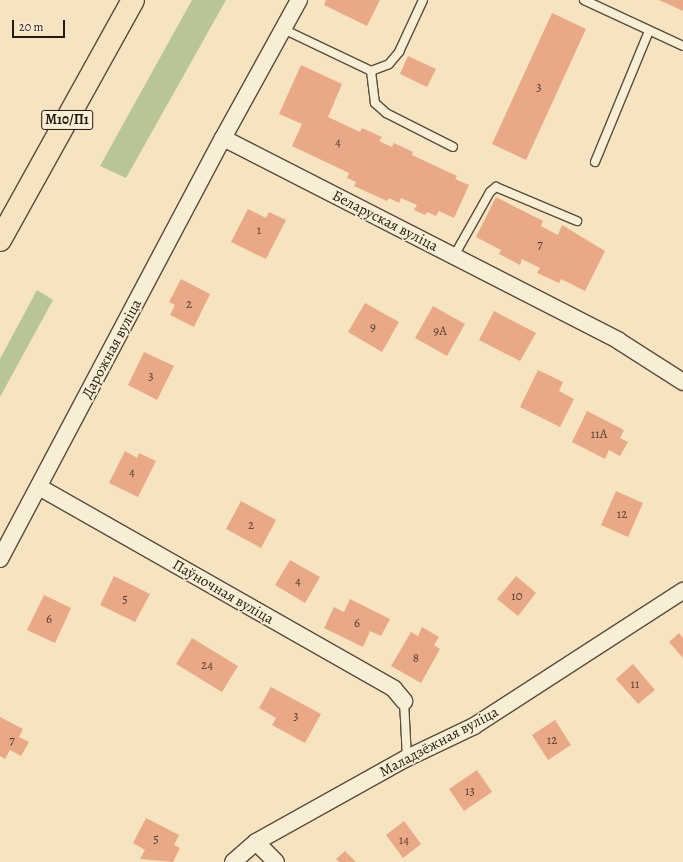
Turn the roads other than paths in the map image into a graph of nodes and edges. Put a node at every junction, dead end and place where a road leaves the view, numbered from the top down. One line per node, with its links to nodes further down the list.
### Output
1 (133, 0): 13 (main road, М10/П1)
2 (299, 0): 5 (street)
3 (423, 0): 8 (lane)
4 (584, 0): 6 (lane)
5 (283, 29): 8 (lane); 9 (street)
6 (649, 31): 7 (lane); 11 (lane)
7 (683, 46)
8 (371, 71): 10 (lane)
9 (223, 138): 14 (street, Беларуская вуліца); 16 (street, Дарожная вуліца)
10 (453, 146)
11 (595, 162)
12 (577, 221): 14 (lane)
13 (0, 240)
14 (454, 256): 15 (street, Беларуская вуліца)
15 (683, 382)
16 (39, 487): 17 (street, Дарожная вуліца); 19 (street, Паўночная вуліца)
17 (0, 559)
18 (683, 591): 20 (street, Маладзёжная вуліца)
19 (404, 701): 20 (lane)
20 (407, 758): 21 (street, Маладзёжная вуліца)
21 (256, 842): 22 (street, Маладзёжная вуліца); 23 (street)
22 (233, 862)
23 (276, 862)

